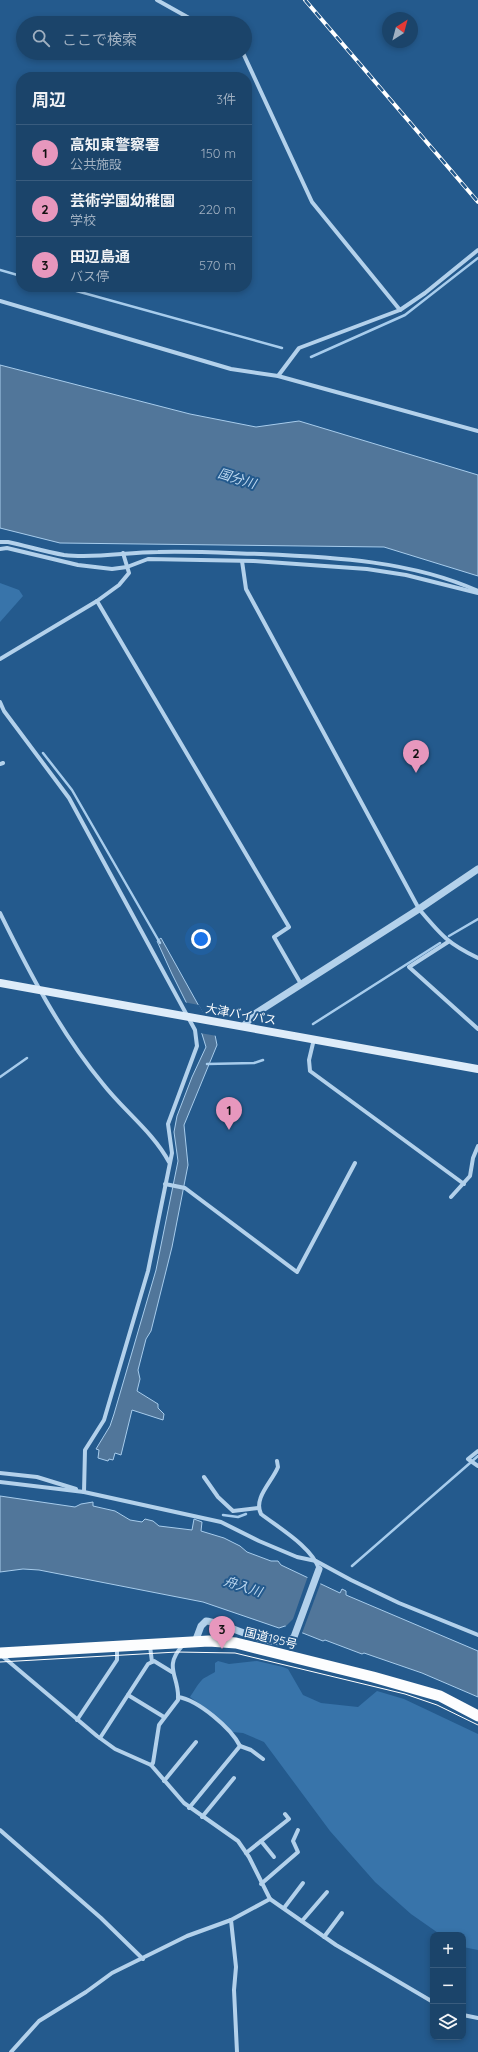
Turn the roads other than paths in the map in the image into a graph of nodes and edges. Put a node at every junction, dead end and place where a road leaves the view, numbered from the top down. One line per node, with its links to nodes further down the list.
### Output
1 (157, 0): 2 (street)
2 (186, 16)
3 (246, 60): 4 (street)
4 (252, 72)
5 (252, 72): 8 (street)
6 (478, 250): 8 (street)
7 (0, 301): 9 (street)
8 (400, 310): 9 (street)
9 (278, 376): 10 (street)
10 (478, 431)
11 (0, 542): 13 (street)
12 (0, 549): 15 (street)
13 (122, 553): 15 (street); 16 (street)
14 (242, 561): 15 (street); 16 (street); 21 (street)
15 (127, 567): 17 (street)
16 (478, 592)
17 (97, 601): 18 (street); 26 (street)
18 (0, 659)
19 (0, 702): 28 (street)
20 (478, 869): 21 (street)
21 (419, 909): 23 (street); 26 (street)
22 (0, 913): 27 (street)
23 (448, 942): 24 (street); 30 (street)
24 (478, 958)
25 (0, 983): 27 (main road, 大津バイパス)
26 (301, 984): 29 (street)
27 (39, 990): 28 (main road, 大津バイパス); 34 (street)
28 (188, 1017): 29 (main road, 大津バイパス); 34 (street)
29 (244, 1026): 31 (main road, 大津バイパス)
30 (478, 1029)
31 (314, 1039): 32 (main road, 大津バイパス); 37 (street)
32 (478, 1069)
33 (478, 1146): 37 (street)
34 (170, 1162): 36 (street)
35 (355, 1163): 36 (street)
36 (165, 1184): 45 (street)
37 (464, 1184): 38 (street)
38 (451, 1197)
39 (478, 1451): 41 (street)
40 (277, 1461): 46 (street)
41 (478, 1466)
42 (0, 1473): 45 (street)
43 (204, 1477): 46 (street)
44 (0, 1482): 45 (street)
45 (84, 1492): 47 (street)
46 (258, 1508): 47 (street)
47 (316, 1561): 48 (street); 49 (street)
48 (319, 1569): 50 (street)
49 (478, 1635)
50 (190, 1643): 51 (highway, 国道195号); 55 (street); 58 (highway, 国道195号)
51 (149, 1645): 52 (highway, 国道195号); 54 (street)
52 (116, 1646): 53 (highway, 国道195号); 60 (street)
53 (0, 1654): 60 (street)
54 (152, 1662): 55 (street); 56 (street)
55 (172, 1672): 57 (street)
56 (128, 1695): 59 (street); 61 (street)
57 (178, 1697): 59 (street); 63 (street)
58 (478, 1716)
59 (164, 1717): 65 (street)
60 (77, 1720): 61 (street)
61 (100, 1738): 65 (street)
62 (196, 1742): 67 (street)
63 (240, 1746): 64 (street); 68 (street)
64 (264, 1759)
65 (151, 1765): 67 (street)
66 (234, 1778): 70 (street)
67 (164, 1781): 68 (street)
68 (189, 1808): 70 (street)
69 (285, 1814): 73 (street)
70 (202, 1817): 74 (street)
71 (0, 1830): 85 (street)
72 (298, 1830): 77 (street)
73 (261, 1841): 74 (street); 75 (street)
74 (246, 1853): 77 (street)
75 (274, 1857)
76 (303, 1883): 80 (street)
77 (261, 1884): 79 (street)
78 (327, 1892): 83 (street)
79 (270, 1899): 80 (street); 82 (street)
80 (284, 1908): 83 (street)
81 (342, 1913): 84 (street)
82 (231, 1920): 85 (street); 90 (street)
83 (302, 1921): 84 (street)
84 (324, 1937): 86 (street)
85 (143, 1959): 89 (street)
86 (430, 2000)
87 (466, 2016): 88 (street)
88 (478, 2018)
89 (11, 2052)
90 (237, 2052)

